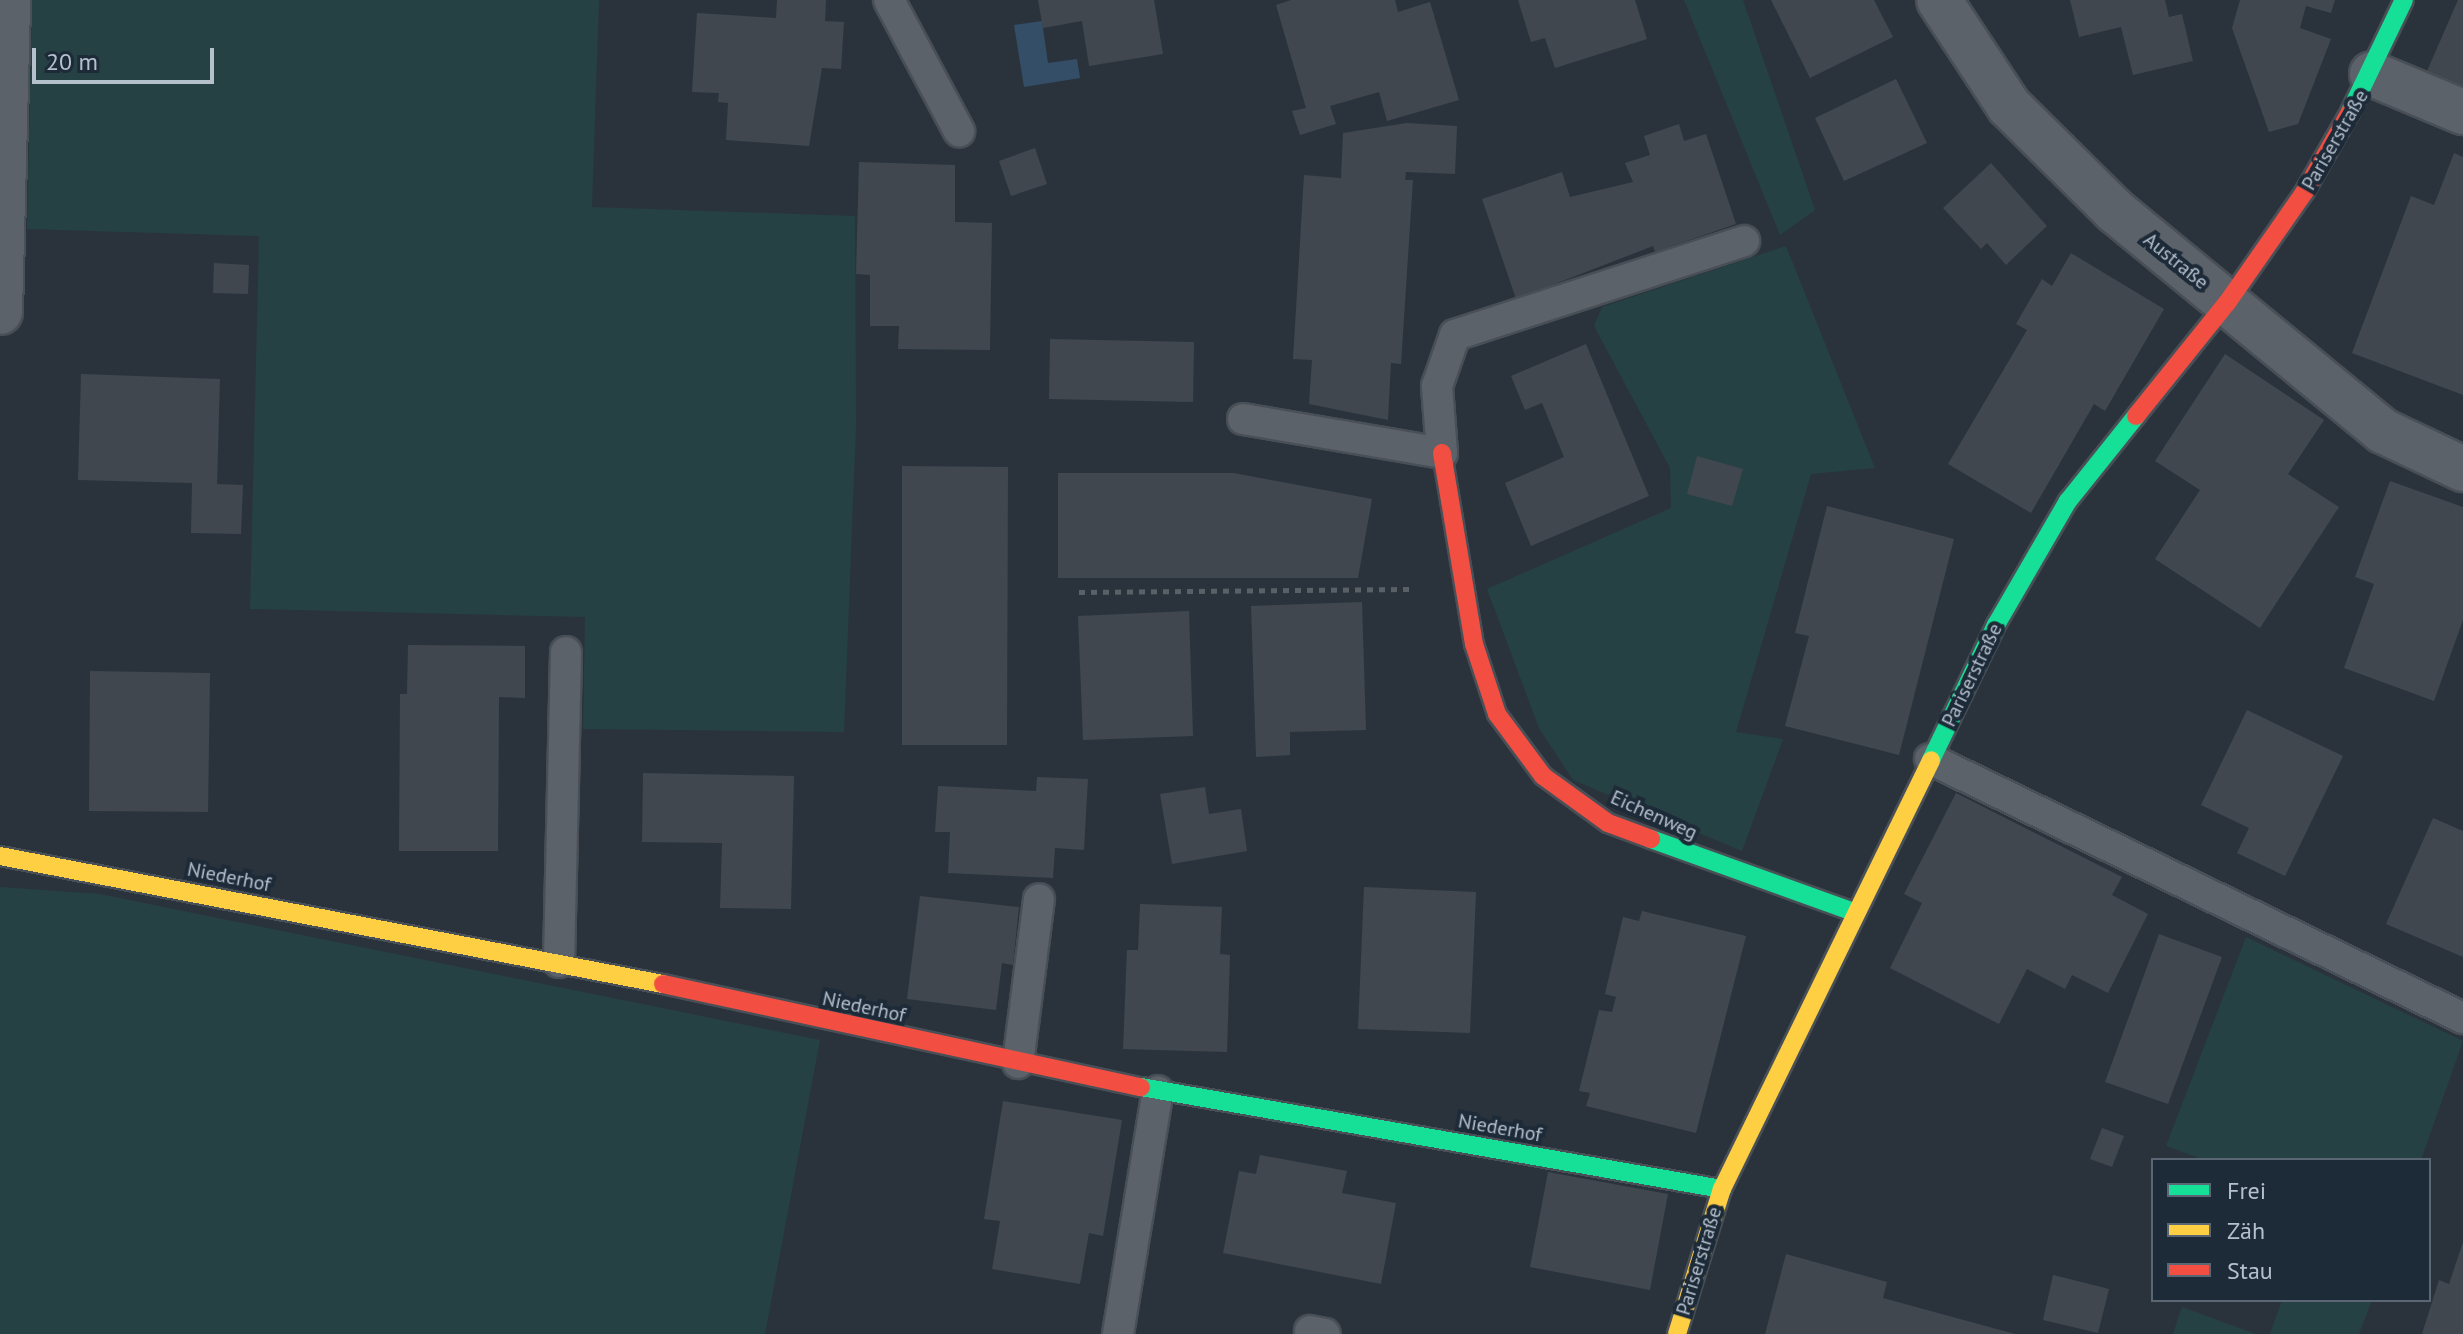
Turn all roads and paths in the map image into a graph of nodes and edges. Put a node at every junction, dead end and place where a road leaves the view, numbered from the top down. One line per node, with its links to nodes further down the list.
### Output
1 (8, 0): 10 (street)
2 (889, 0): 7 (lane)
3 (1939, 0): 9 (street, Austraße)
4 (2404, 0): 5 (street, Pariserstraße)
5 (2372, 74): 6 (street, Pariserstraße); 9 (street, Pariserstraße)
6 (2463, 112)
7 (959, 131)
8 (1744, 241): 12 (lane)
9 (2227, 303): 13 (street, Austraße); 17 (street, Pariserstraße)
10 (0, 312)
11 (1243, 419): 12 (lane)
12 (1442, 453): 14 (street, Eichenweg)
13 (2463, 469)
14 (1462, 589): 15 (path); 20 (street, Eichenweg)
15 (1079, 592)
16 (566, 652): 21 (lane)
17 (1930, 759): 20 (street, Pariserstraße); 22 (lane)
18 (0, 856): 21 (street, Niederhof)
19 (1039, 899): 23 (lane)
20 (1854, 912): 25 (street, Pariserstraße)
21 (559, 962): 23 (street, Niederhof)
22 (2463, 1018)
23 (1018, 1063): 24 (street, Niederhof)
24 (1158, 1091): 25 (street, Niederhof); 26 (lane)
25 (1722, 1189): 27 (street, Pariserstraße)
26 (1118, 1334)
27 (1677, 1334)

